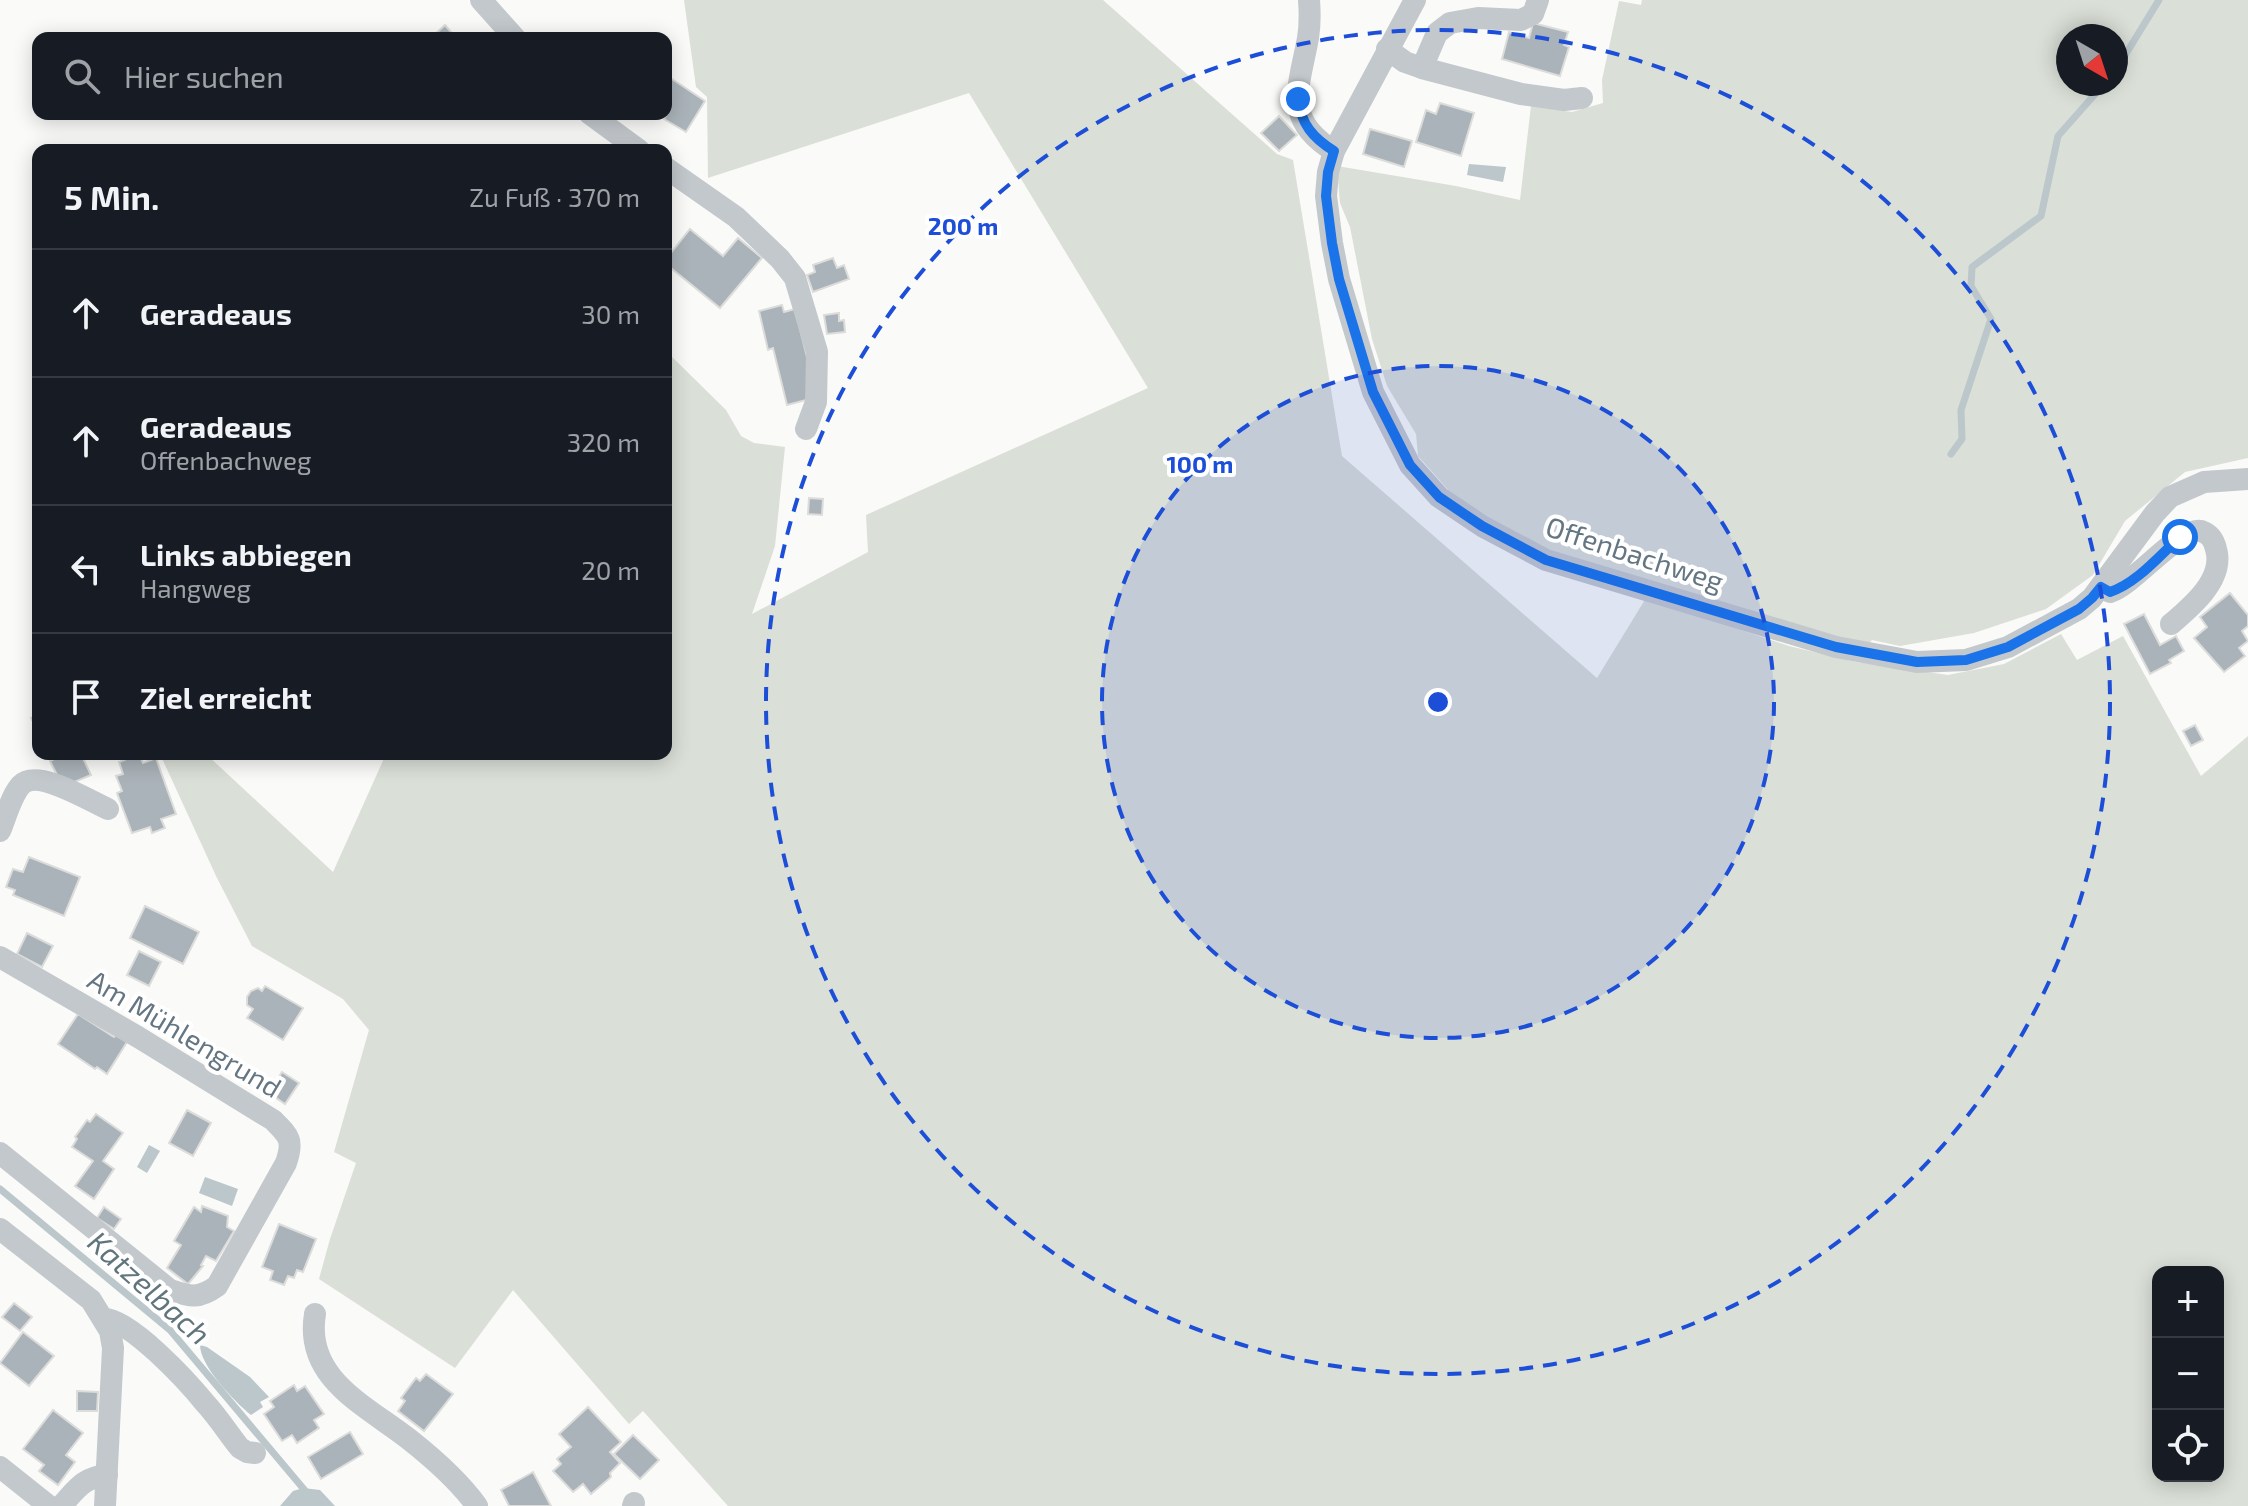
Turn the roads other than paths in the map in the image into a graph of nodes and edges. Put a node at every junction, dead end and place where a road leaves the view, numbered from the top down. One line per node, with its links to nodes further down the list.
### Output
1 (481, 0): 5 (street)
2 (1309, 0): 11 (street)
3 (1415, 0): 6 (street, Offenbachweg)
4 (1538, 0): 7 (street)
5 (510, 32)
6 (1387, 49): 7 (street); 11 (street, Offenbachweg)
7 (1422, 68): 8 (street)
8 (1582, 98)
9 (598, 120): 10 (street)
10 (631, 144)
11 (1334, 151): 15 (street, Offenbachweg)
12 (672, 172): 13 (street)
13 (806, 429)
14 (2248, 479): 15 (street, Offenbachweg)
15 (2101, 587): 16 (street)
16 (2171, 624)
17 (108, 809): 18 (street)
18 (0, 831)
19 (0, 957): 20 (street, Am Mühlengrund)
20 (0, 1153)
21 (0, 1229): 23 (street)
22 (315, 1314): 30 (street)
23 (104, 1319): 24 (street); 26 (street)
24 (255, 1453)
25 (0, 1467): 27 (street)
26 (107, 1475): 28 (street); 29 (street)
27 (49, 1506)
28 (61, 1506)
29 (105, 1506)
30 (477, 1506)

